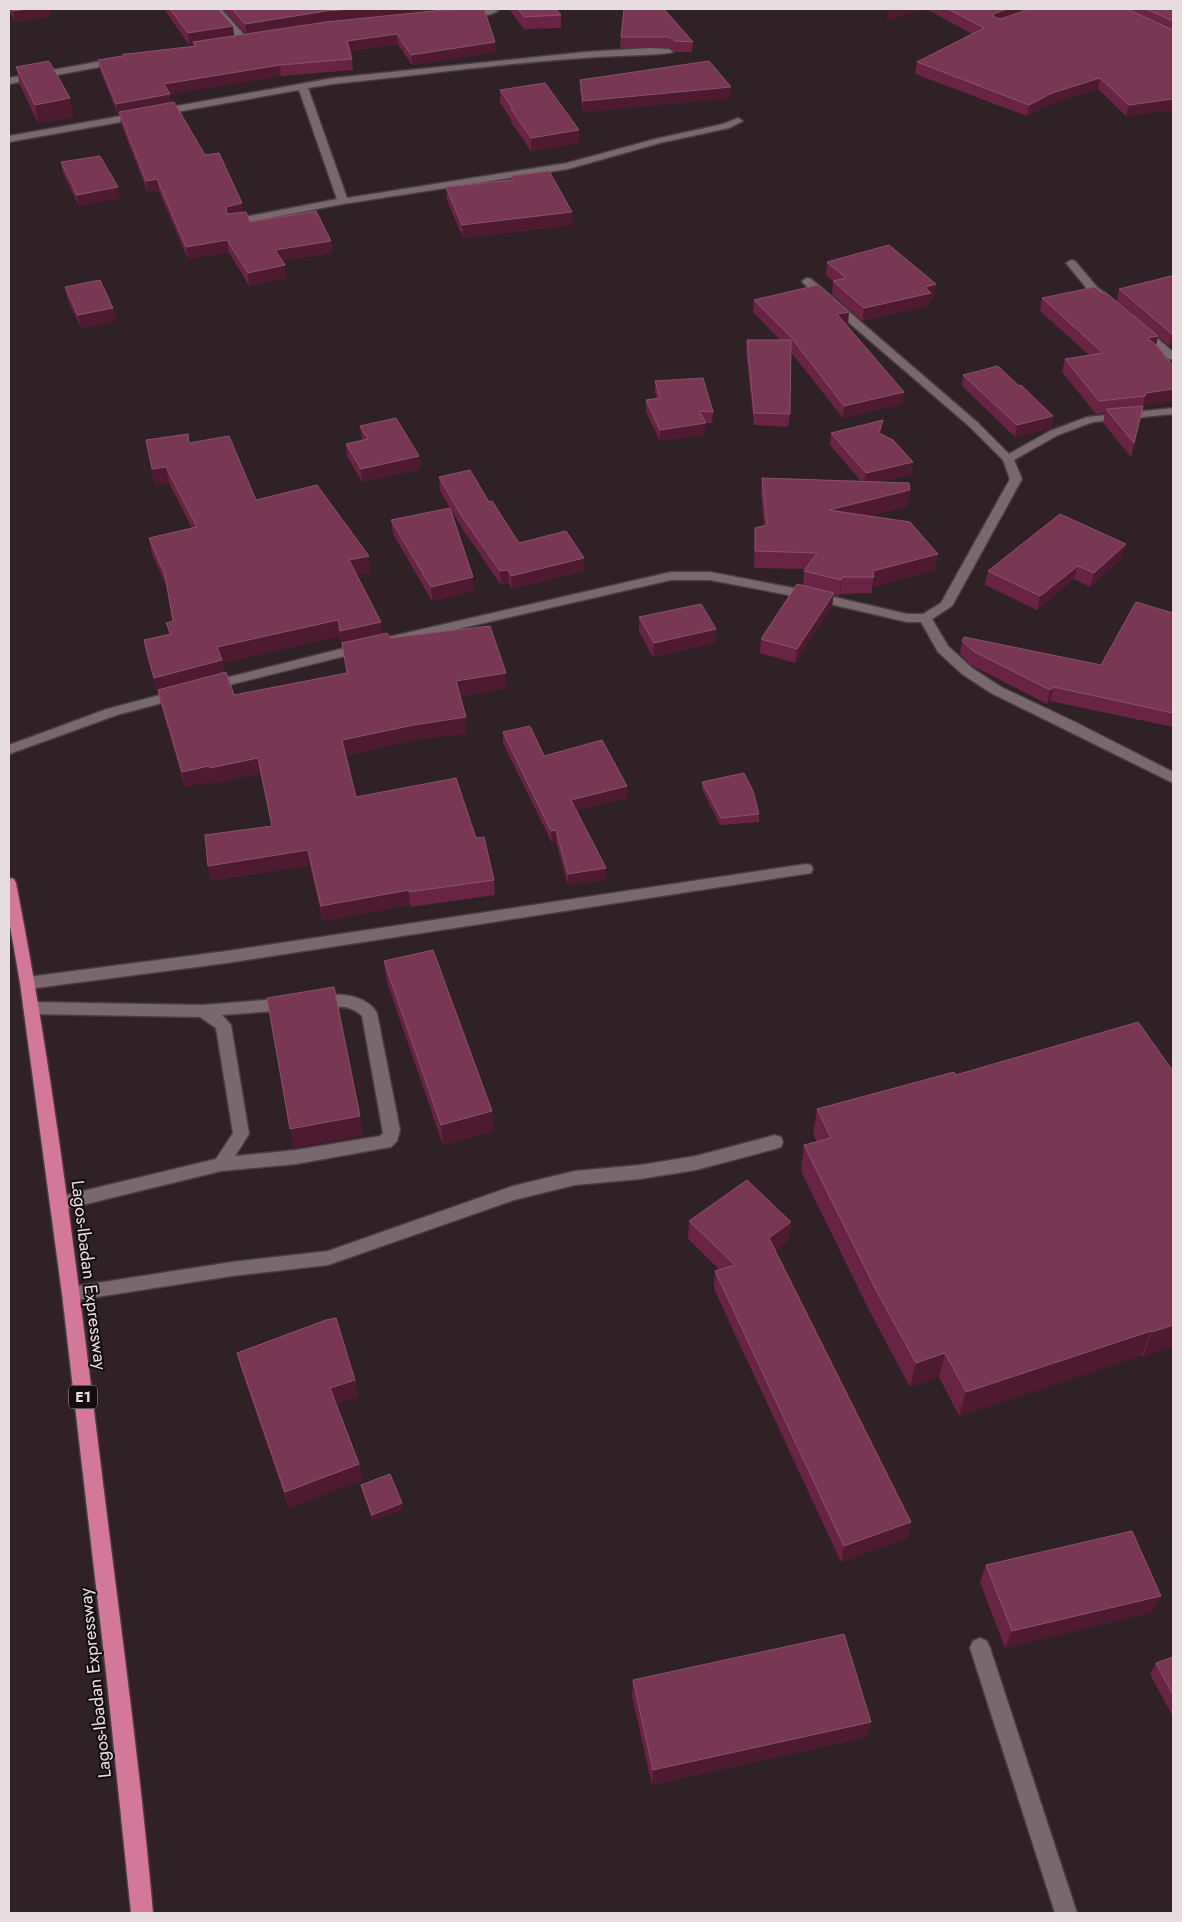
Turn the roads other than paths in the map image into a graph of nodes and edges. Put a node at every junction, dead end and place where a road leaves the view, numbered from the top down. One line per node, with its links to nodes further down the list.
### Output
1 (217, 9): 4 (street)
2 (494, 11): 3 (street)
3 (454, 14)
4 (244, 40)
5 (669, 52): 8 (street)
6 (123, 60): 7 (street)
7 (9, 81)
8 (303, 88): 10 (street); 11 (street)
9 (738, 120): 11 (street)
10 (9, 139)
11 (343, 201): 12 (street)
12 (233, 222)
13 (1071, 263): 15 (street)
14 (807, 280): 19 (street)
15 (1115, 307)
16 (1137, 326): 17 (street)
17 (1173, 356)
18 (1173, 411): 19 (street)
19 (1008, 459): 20 (street)
20 (925, 618): 21 (street); 22 (street)
21 (9, 750)
22 (1173, 778)
23 (806, 869): 25 (street)
24 (9, 883): 25 (highway, Lagos-Ibadan Expressway / E1)
25 (28, 983): 26 (highway, Lagos-Ibadan Expressway / E1)
26 (32, 1008): 27 (street); 30 (highway, Lagos-Ibadan Expressway / E1)
27 (202, 1011): 29 (street); 29 (street)
28 (775, 1142): 31 (street)
29 (221, 1164): 30 (street)
30 (58, 1204): 31 (highway, Lagos-Ibadan Expressway / E1)
31 (71, 1294): 33 (highway, Lagos-Ibadan Expressway / E1)
32 (980, 1648): 34 (street)
33 (142, 1913)
34 (1066, 1913)

